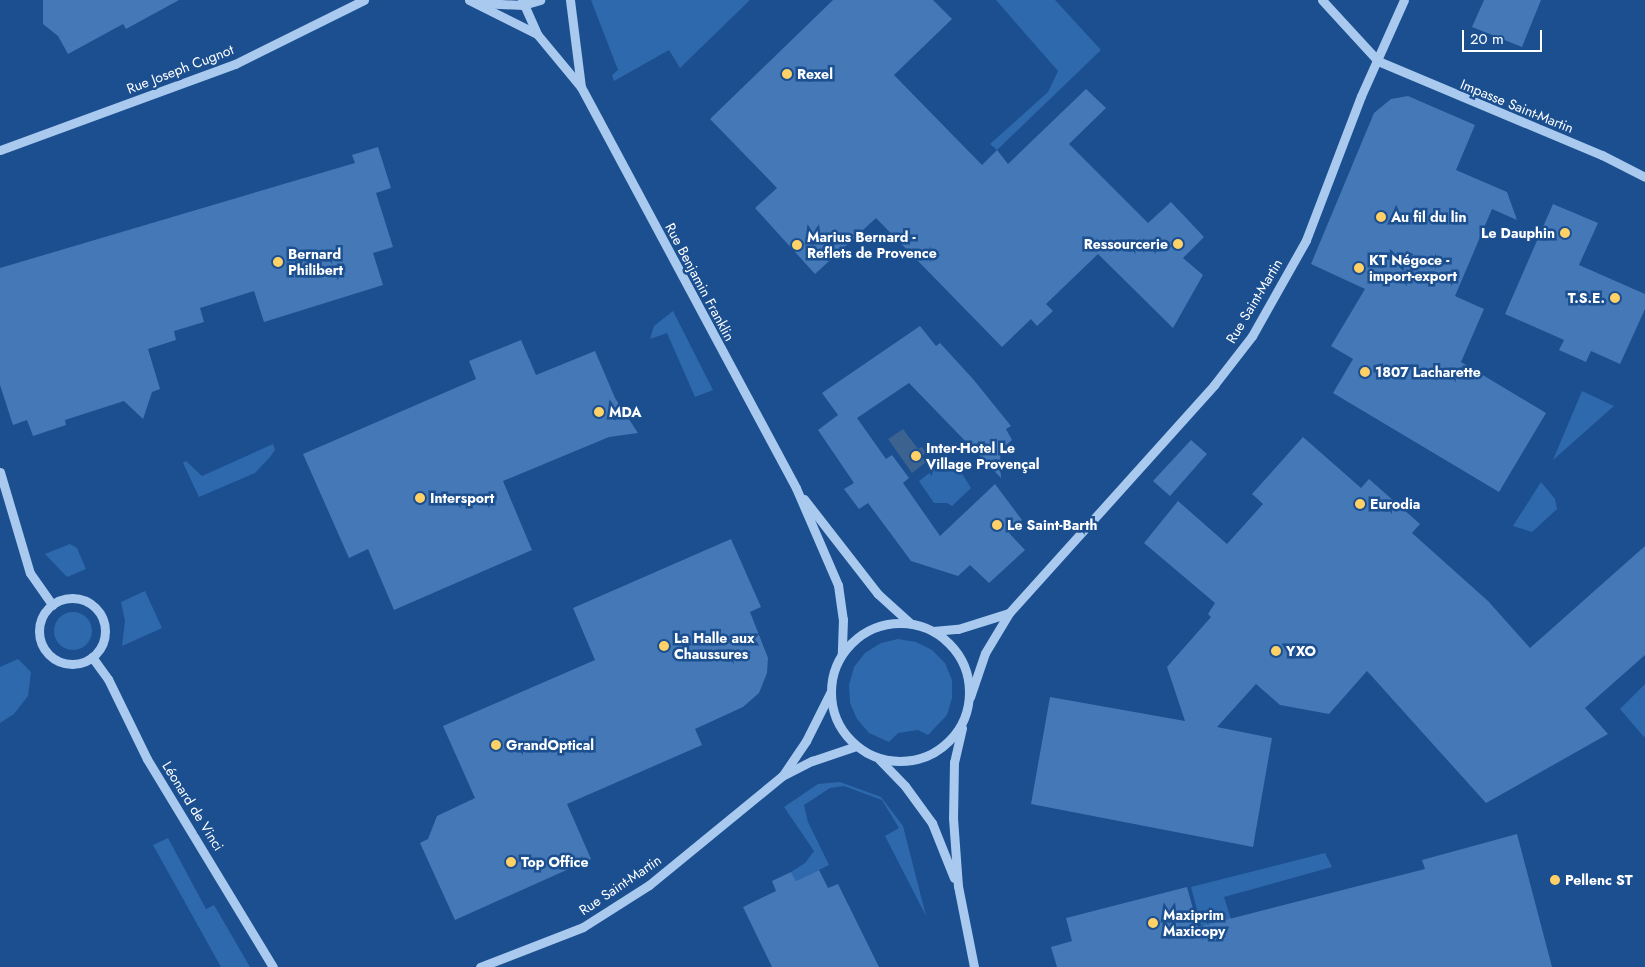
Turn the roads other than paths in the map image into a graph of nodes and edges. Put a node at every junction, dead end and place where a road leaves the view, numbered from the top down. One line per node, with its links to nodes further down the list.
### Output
1 (364, 0): 11 (street, Rue Joseph Cugnot)
2 (540, 0): 7 (street)
3 (570, 0): 10 (street)
4 (1322, 0): 9 (street)
5 (1404, 0): 9 (street, Rue Saint-Martin)
6 (473, 1): 7 (street); 8 (street)
7 (522, 2): 8 (street)
8 (536, 34): 10 (street)
9 (1378, 62): 12 (street, Impasse Saint-Martin); 16 (street, Rue Saint-Martin)
10 (581, 87): 14 (street, Rue Benjamin Franklin)
11 (0, 150)
12 (1645, 177)
13 (0, 472): 15 (street)
14 (796, 488): 17 (street, Rue Benjamin Franklin); 19 (street, Rue Benjamin Franklin)
15 (52, 605): 20 (street); 20 (street)
16 (1009, 613): 18 (street); 22 (street, Rue Saint-Martin)
17 (910, 623): 18 (street); 19 (street)
18 (933, 630): 22 (street)
19 (842, 654): 21 (street)
20 (92, 657): 28 (street, Léonard de Vinci)
21 (830, 693): 24 (street); 26 (street, Rue Saint-Martin)
22 (970, 698): 23 (street)
23 (963, 723): 25 (street); 27 (street)
24 (856, 746): 25 (street); 26 (street, Rue Saint-Martin)
25 (879, 759): 27 (street)
26 (782, 776): 29 (street, Rue Saint-Martin)
27 (958, 886): 30 (street)
28 (273, 967)
29 (480, 967)
30 (974, 967)

